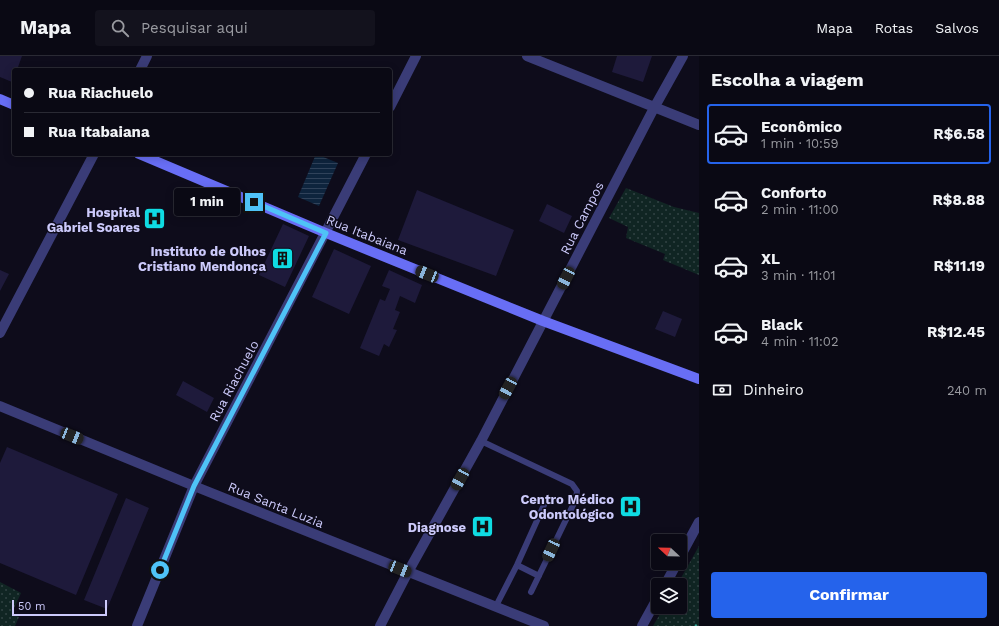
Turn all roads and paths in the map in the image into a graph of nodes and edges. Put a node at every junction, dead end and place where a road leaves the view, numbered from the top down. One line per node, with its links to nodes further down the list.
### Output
1 (147, 56): 5 (street)
2 (416, 56): 7 (street)
3 (527, 56): 9 (street)
4 (683, 56): 9 (street, Rua Campos)
5 (141, 68)
6 (0, 99): 8 (main road)
7 (392, 103)
8 (12, 104)
9 (654, 108): 10 (street); 15 (street, Rua Campos)
10 (699, 125)
11 (93, 156): 16 (street)
12 (143, 156): 14 (main road, Rua Itabaiana)
13 (365, 156): 14 (street, Rua Riachuelo)
14 (326, 233): 15 (main road, Rua Itabaiana); 20 (street, Rua Riachuelo)
15 (543, 321): 17 (main road, Rua Itabaiana); 19 (street, Rua Campos)
16 (0, 333)
17 (699, 380)
18 (0, 406): 20 (street, Rua Santa Luzia)
19 (481, 441): 25 (street, Rua Campos); 26 (lane)
20 (194, 486): 25 (street, Rua Santa Luzia); 31 (street, Rua Riachuelo)
21 (544, 505): 24 (lane)
22 (699, 522): 23 (street)
23 (687, 544)
24 (517, 564): 26 (lane); 28 (lane)
25 (408, 572): 28 (street, Rua Santa Luzia); 32 (street, Rua Campos)
26 (539, 576): 27 (lane)
27 (531, 592)
28 (496, 606): 33 (street, Rua Santa Luzia)
29 (651, 610): 34 (street)
30 (699, 624): 35 (path)
31 (137, 626)
32 (380, 626)
33 (544, 626)
34 (642, 626)
35 (695, 626)

